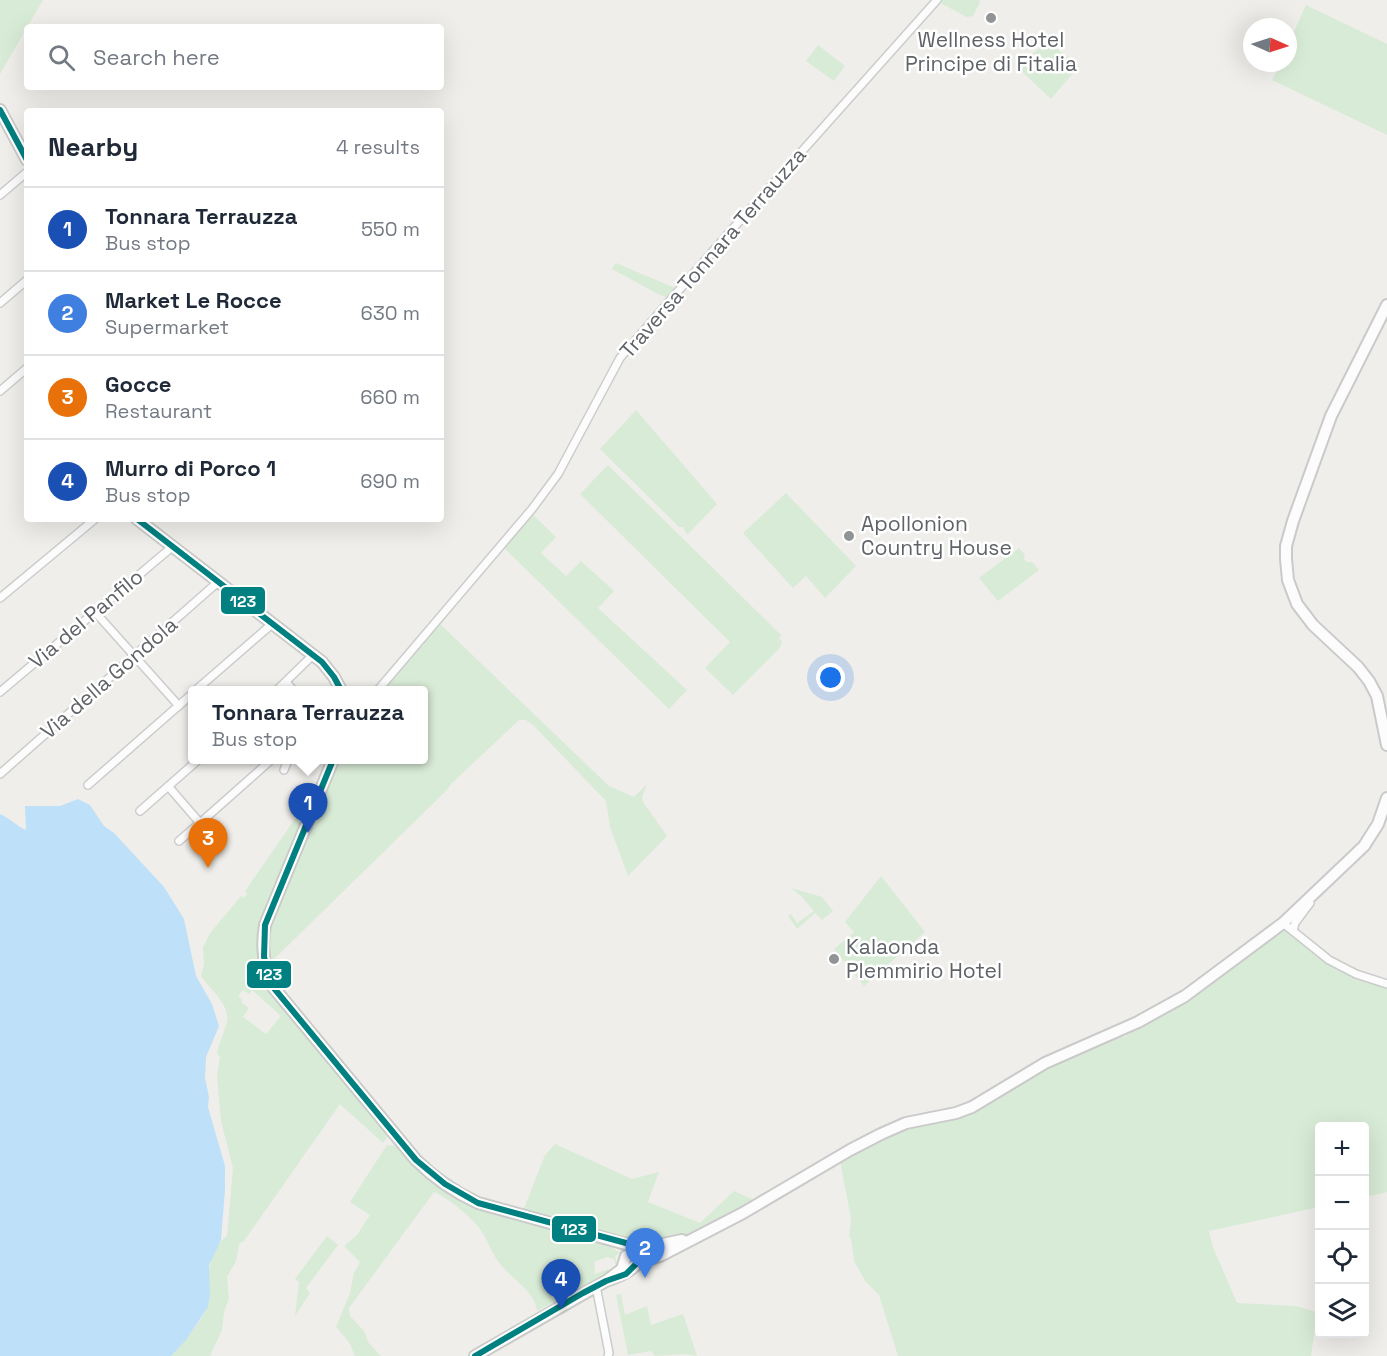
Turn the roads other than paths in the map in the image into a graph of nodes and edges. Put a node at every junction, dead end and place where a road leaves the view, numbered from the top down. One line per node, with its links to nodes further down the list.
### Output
1 (937, 0): 25 (street, Traversa Tonnara Terrauzza)
2 (0, 110): 3 (street)
3 (24, 154)
4 (24, 175): 5 (street)
5 (0, 195)
6 (24, 283): 7 (street)
7 (0, 303)
8 (1387, 305): 29 (street)
9 (24, 371): 10 (street)
10 (0, 391)
11 (91, 522): 15 (street)
12 (141, 522): 13 (street)
13 (172, 547): 14 (street); 16 (street, Via del Panfilo)
14 (218, 582): 17 (street); 19 (street, Via della Gondola)
15 (0, 598)
16 (95, 612): 19 (street); 26 (street, Via del Panfilo)
17 (272, 624): 18 (street); 21 (street)
18 (313, 655): 20 (street); 24 (street)
19 (135, 656): 28 (street); 35 (street, Via della Gondola)
20 (286, 682): 22 (street); 23 (street)
21 (201, 686)
22 (282, 686)
23 (290, 686)
24 (339, 686)
25 (381, 686)
26 (0, 692)
27 (188, 698): 28 (street)
28 (179, 706): 36 (street)
29 (1387, 745)
30 (192, 764): 37 (street)
31 (266, 764): 40 (street)
32 (286, 764): 34 (street)
33 (331, 764): 47 (street)
34 (284, 770)
35 (0, 774)
36 (88, 785)
37 (168, 786): 39 (street); 40 (street)
38 (1387, 798): 42 (street)
39 (140, 811)
40 (200, 823): 41 (street)
41 (179, 841)
42 (1321, 888): 43 (street); 44 (street)
43 (1283, 923): 44 (street); 46 (street)
44 (1293, 931): 45 (street)
45 (1387, 984)
46 (694, 1237): 47 (street); 47 (street)
47 (633, 1254): 48 (street)
48 (601, 1284): 49 (street); 50 (street)
49 (476, 1356)
50 (608, 1356)

